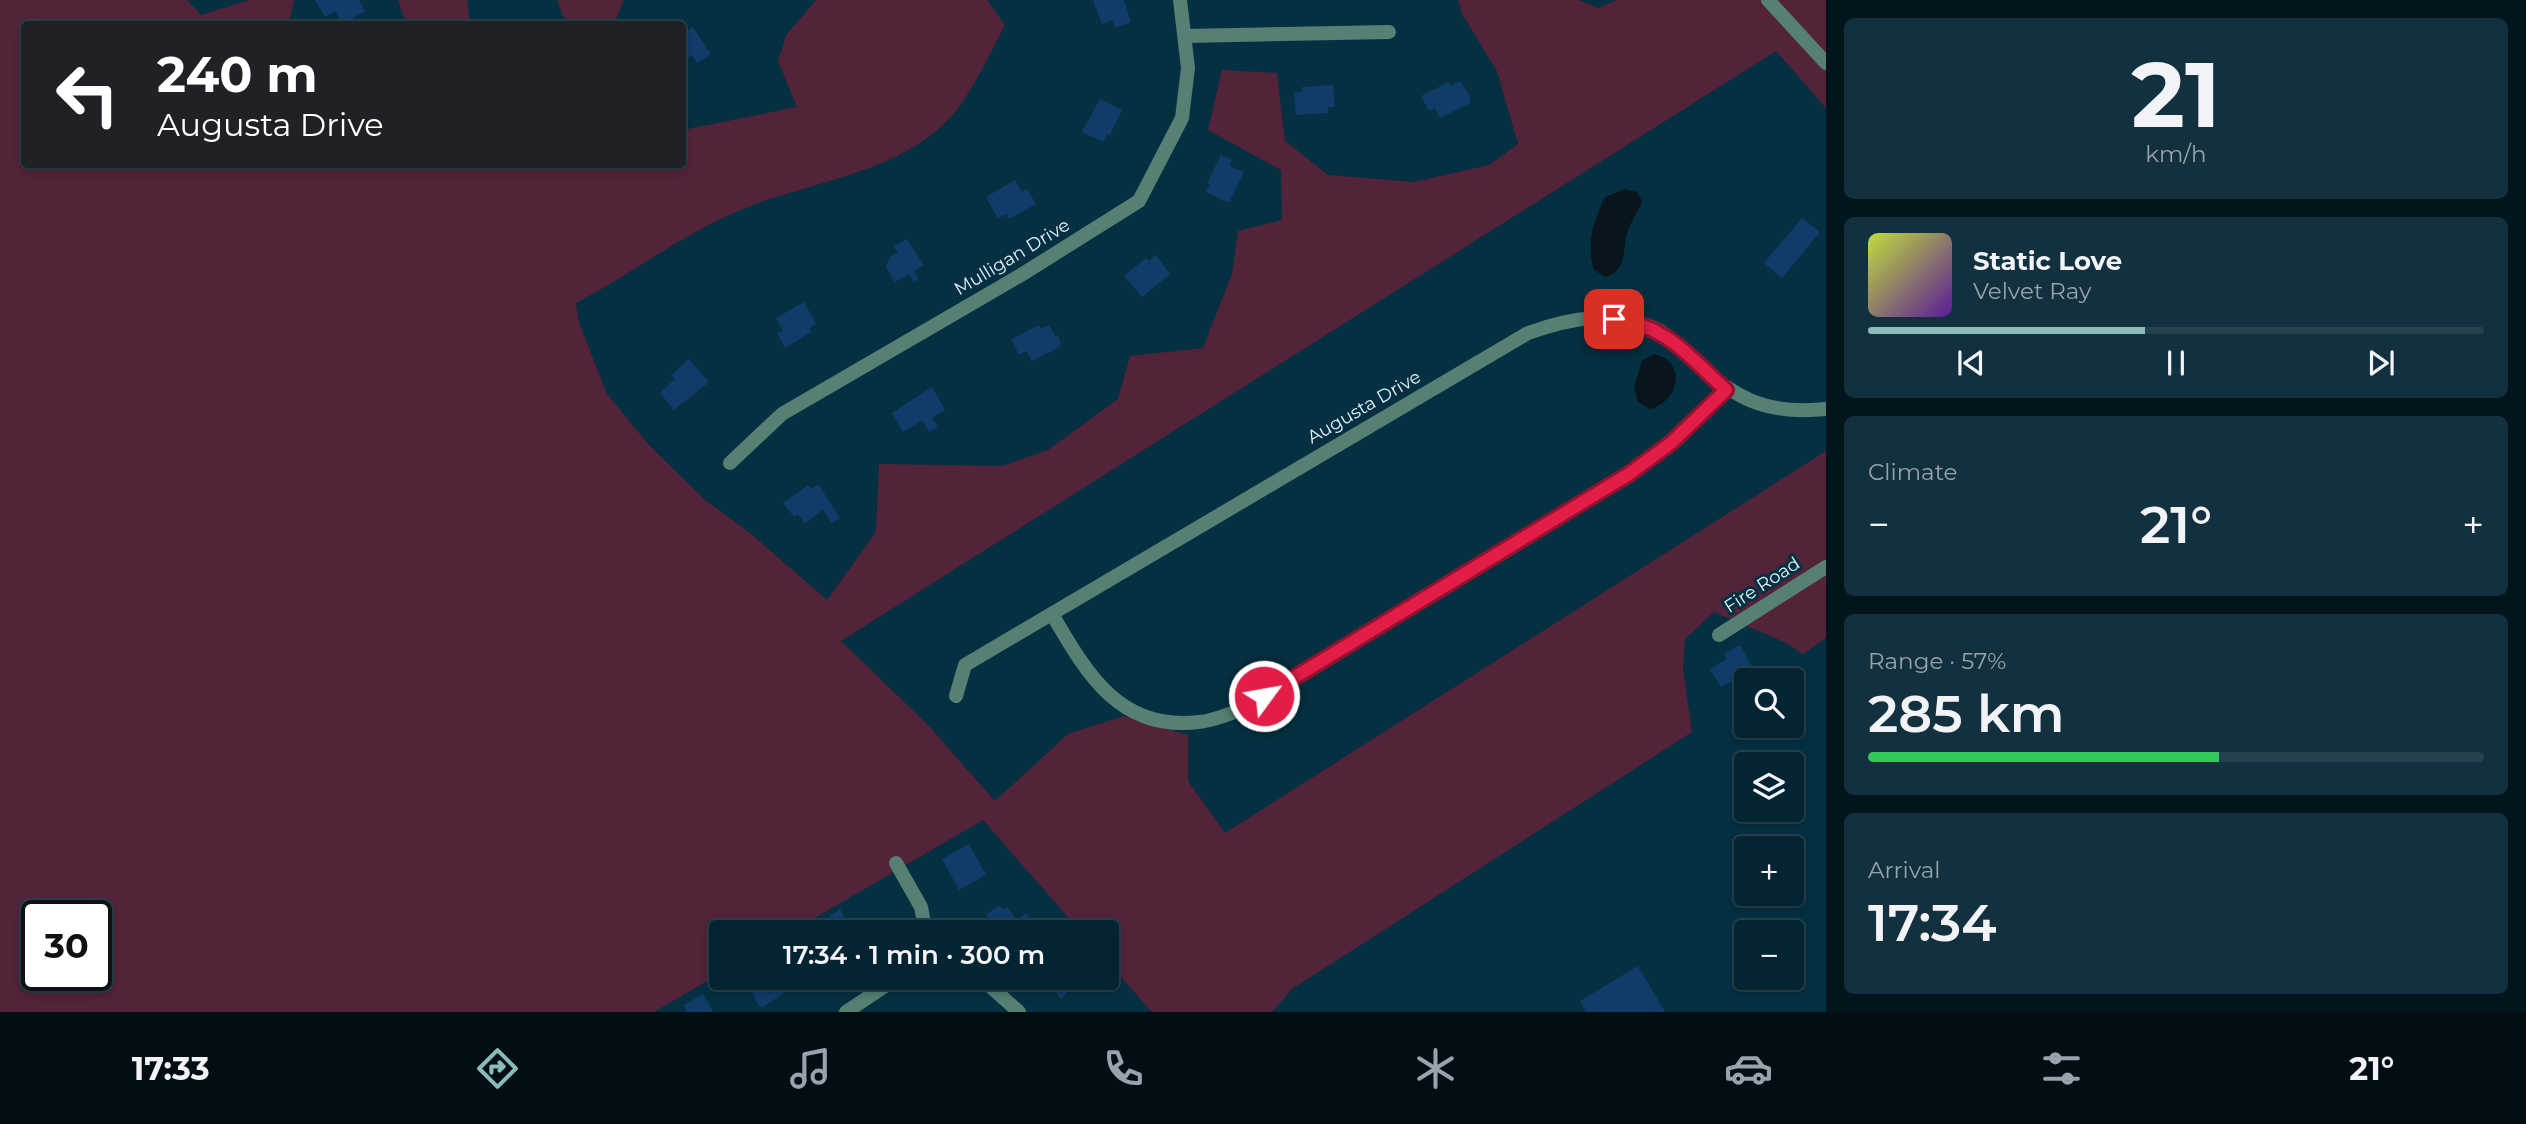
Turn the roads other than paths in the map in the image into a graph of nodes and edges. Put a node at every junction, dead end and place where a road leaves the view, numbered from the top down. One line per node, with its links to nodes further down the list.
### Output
1 (1180, 0): 4 (street, Mulligan Drive)
2 (1768, 0): 5 (street)
3 (1389, 32): 4 (street)
4 (1185, 36): 8 (street, Mulligan Drive)
5 (1826, 63)
6 (1726, 390): 7 (street, Augusta Drive); 10 (street, Augusta Drive); 10 (street)
7 (1826, 409)
8 (730, 463)
9 (1826, 567): 11 (street, Fire Road)
10 (1052, 614): 12 (street, Augusta Drive)
11 (1719, 635)
12 (956, 695)
13 (896, 863): 14 (street)
14 (924, 920)
15 (879, 990): 17 (street)
16 (995, 990): 18 (street)
17 (846, 1012)
18 (1020, 1012)

